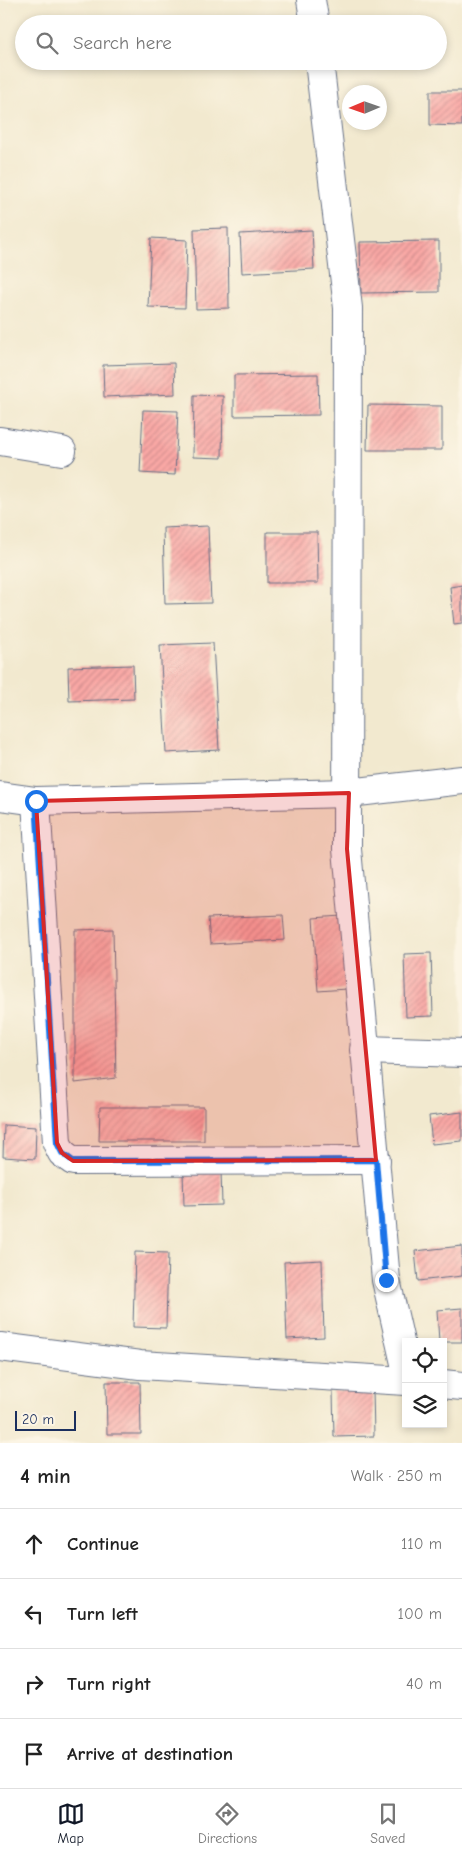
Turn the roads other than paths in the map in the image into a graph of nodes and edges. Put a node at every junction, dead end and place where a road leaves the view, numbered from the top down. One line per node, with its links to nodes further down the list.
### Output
1 (311, 0): 2 (street)
2 (314, 15)
3 (320, 70): 7 (street)
4 (0, 441): 5 (street)
5 (62, 451)
6 (462, 780): 7 (street)
7 (349, 793): 9 (street); 10 (street)
8 (0, 796): 9 (street)
9 (36, 801): 12 (street)
10 (364, 1050): 11 (street); 12 (street)
11 (462, 1053)
12 (376, 1160): 14 (street)
13 (0, 1347): 15 (street)
14 (402, 1350)
15 (402, 1381)
16 (447, 1384): 17 (street)
17 (462, 1386)

